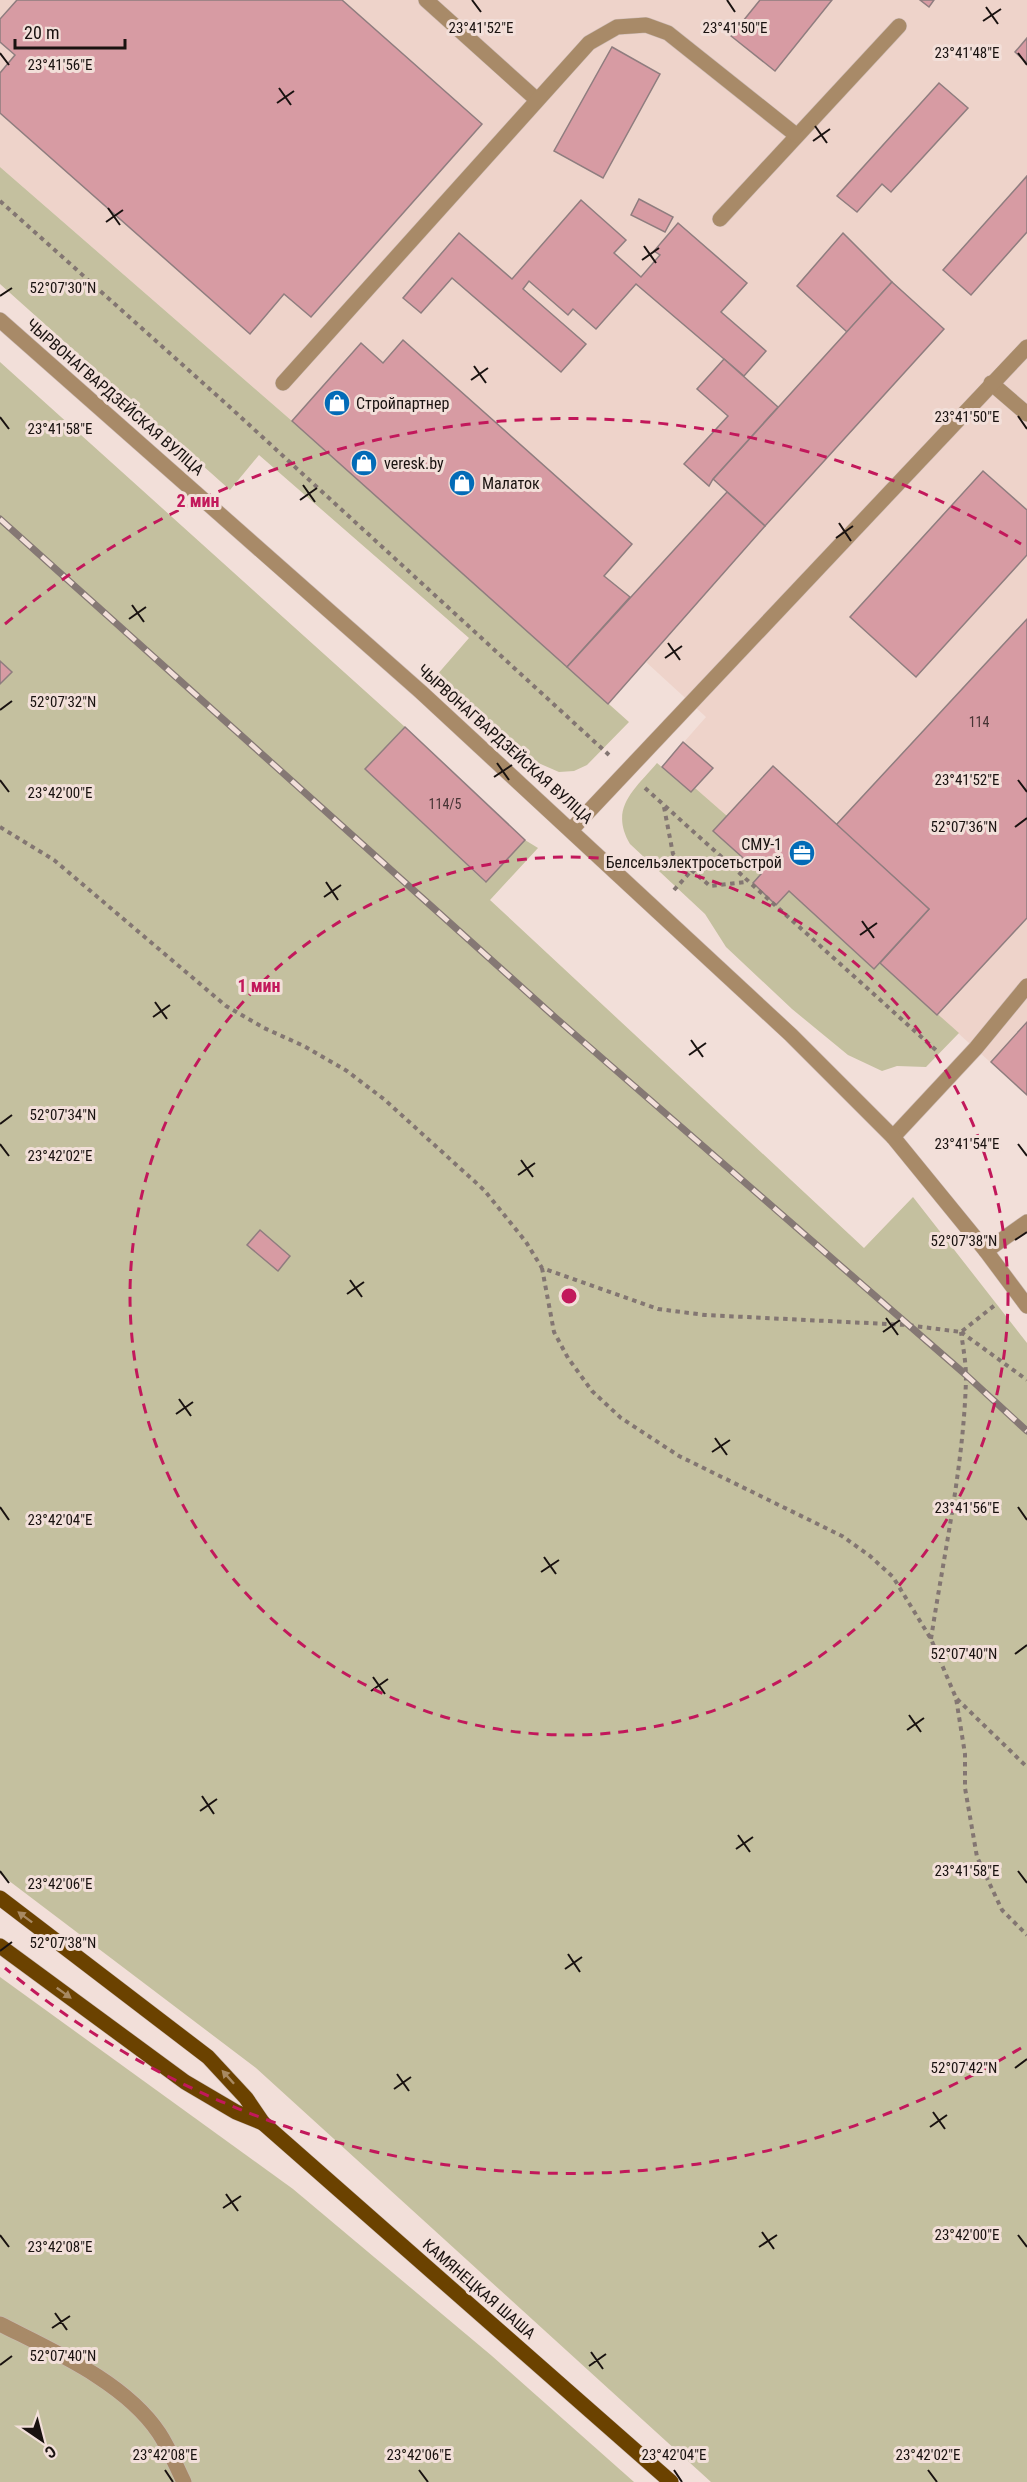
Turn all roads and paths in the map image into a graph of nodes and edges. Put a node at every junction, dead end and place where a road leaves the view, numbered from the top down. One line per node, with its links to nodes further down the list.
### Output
1 (426, 0): 3 (street)
2 (899, 26): 4 (street)
3 (536, 99): 4 (street); 9 (street)
4 (796, 135): 6 (street)
5 (0, 201): 12 (path)
6 (720, 219)
7 (0, 320): 15 (street, ЧЫРВОНАГВАРДЗЕЙСКАЯ ВУЛІЦА)
8 (1027, 347): 10 (street)
9 (283, 383)
10 (992, 383): 11 (street); 12 (street)
11 (1027, 414)
12 (627, 771): 13 (path); 15 (street)
13 (664, 806): 16 (path); 16 (path)
14 (0, 827): 22 (path)
15 (572, 829): 19 (street, ЧЫРВОНАГВАРДЗЕЙСКАЯ ВУЛІЦА)
16 (747, 882): 18 (path)
17 (1027, 986): 18 (street)
18 (957, 1069): 19 (street)
19 (893, 1137): 21 (street, ЧЫРВОНАГВАРДЗЕЙСКАЯ ВУЛІЦА)
20 (1027, 1222): 21 (street)
21 (986, 1251): 23 (street, ЧЫРВОНАГВАРДЗЕЙСКАЯ ВУЛІЦА)
22 (542, 1268): 25 (path); 27 (path)
23 (1014, 1289): 24 (street, ЧЫРВОНАГВАРДЗЕЙСКАЯ ВУЛІЦА); 25 (path)
24 (1027, 1306)
25 (961, 1332): 26 (path); 27 (path)
26 (1027, 1380)
27 (931, 1639): 28 (path)
28 (956, 1698): 29 (path); 31 (path)
29 (1027, 1767)
30 (0, 1898): 33 (main road, КАМЯНЕЦКАЯ ШАША, one-way to 30)
31 (1027, 1935)
32 (0, 1946): 33 (main road, КАМЯНЕЦКАЯ ШАША, one-way to 33)
33 (263, 2123): 36 (main road, КАМЯНЕЦКАЯ ШАША)
34 (0, 2324): 35 (street)
35 (184, 2482)
36 (671, 2482)

